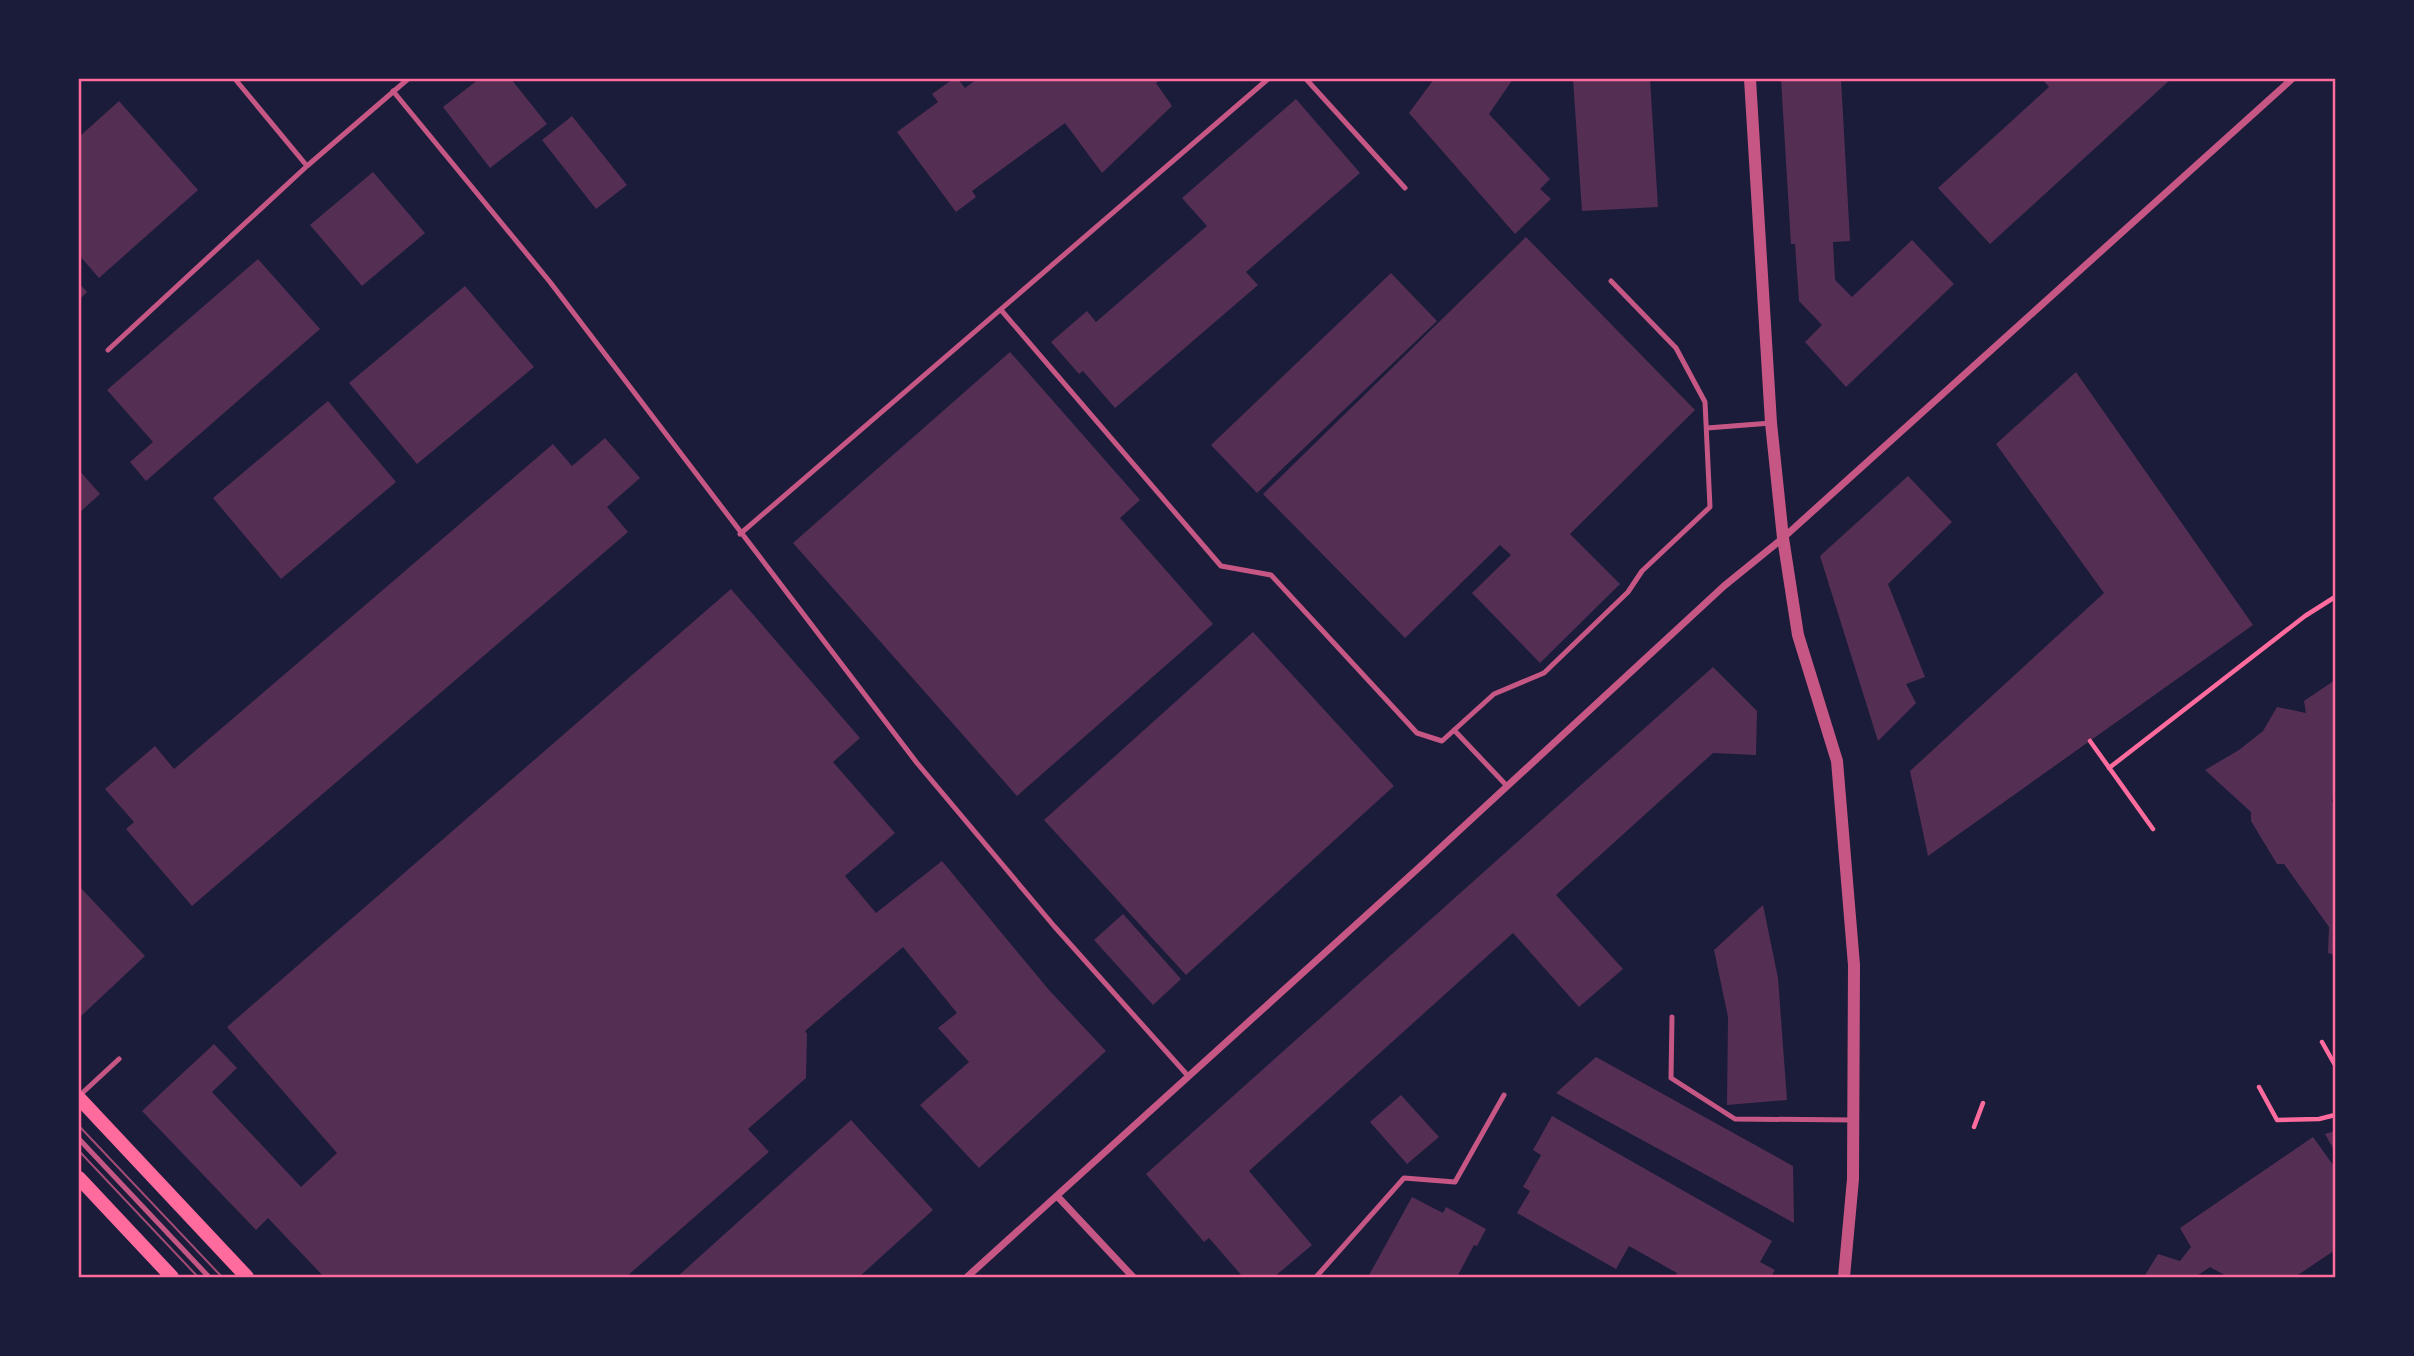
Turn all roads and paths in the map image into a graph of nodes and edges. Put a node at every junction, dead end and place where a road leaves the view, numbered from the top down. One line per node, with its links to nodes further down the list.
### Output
1 (235, 79): 8 (lane)
2 (408, 79): 7 (lane)
3 (1268, 79): 11 (lane)
4 (1306, 79): 9 (lane)
5 (1750, 79): 13 (street)
6 (2291, 79): 16 (street)
7 (393, 91): 8 (lane); 15 (lane)
8 (307, 166): 12 (lane)
9 (1405, 188)
10 (1611, 281): 14 (lane)
11 (1001, 310): 15 (lane); 18 (lane)
12 (108, 351)
13 (1771, 423): 14 (lane); 16 (street)
14 (1707, 428): 18 (lane)
15 (740, 534): 27 (lane)
16 (1783, 538): 21 (street); 33 (street)
17 (2335, 597): 20 (path)
18 (1454, 730): 21 (lane)
19 (2090, 741): 20 (path)
20 (2109, 768): 22 (path)
21 (1507, 786): 27 (street)
22 (2153, 829)
23 (1672, 1017): 33 (lane)
24 (2322, 1042): 26 (path)
25 (119, 1059): 30 (lane)
26 (2335, 1066)
27 (1189, 1077): 37 (street)
28 (2259, 1087): 32 (path)
29 (1504, 1095): 43 (lane)
30 (79, 1097): 40 (main road)
31 (1983, 1103): 34 (path)
32 (2335, 1115)
33 (1855, 1120): 44 (street)
34 (1974, 1127)
35 (79, 1139): 39 (lane)
36 (79, 1178): 38 (main road)
37 (1058, 1197): 41 (street); 42 (street)
38 (172, 1277)
39 (209, 1277)
40 (247, 1277)
41 (967, 1277)
42 (1133, 1277)
43 (1316, 1277)
44 (1844, 1277)

